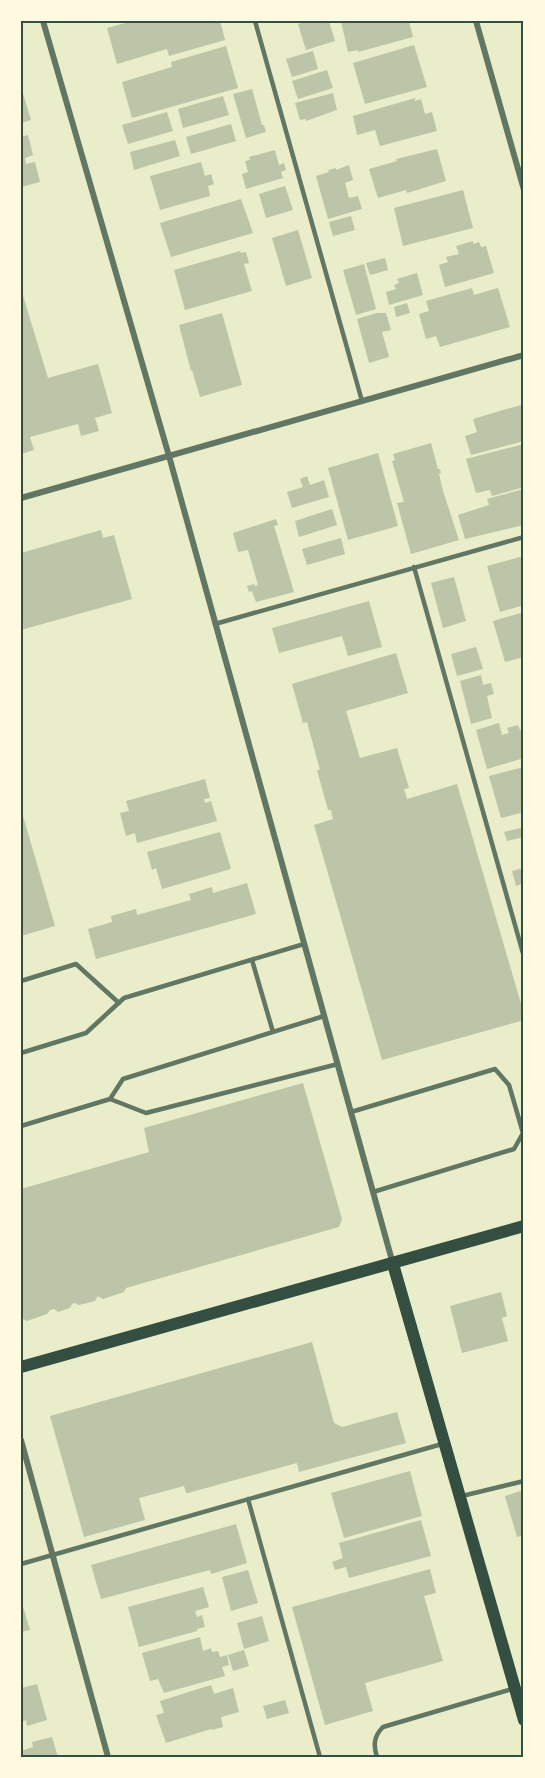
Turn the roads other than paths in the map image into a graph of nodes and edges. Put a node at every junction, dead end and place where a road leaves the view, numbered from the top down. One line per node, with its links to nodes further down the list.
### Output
1 (43, 21): 7 (street)
2 (255, 21): 6 (lane)
3 (476, 21): 4 (street)
4 (524, 190)
5 (524, 355): 6 (street)
6 (362, 401): 7 (street)
7 (169, 456): 8 (street); 11 (street)
8 (21, 498)
9 (524, 537): 10 (lane)
10 (414, 567): 11 (lane); 13 (lane)
11 (215, 624): 12 (street)
12 (304, 944): 14 (lane); 17 (street)
13 (524, 957)
14 (252, 960): 16 (lane); 18 (lane)
15 (21, 981): 16 (lane)
16 (119, 1003): 19 (lane)
17 (324, 1016): 18 (lane); 20 (street)
18 (273, 1032): 21 (lane)
19 (21, 1053)
20 (338, 1064): 21 (lane); 22 (street)
21 (110, 1099): 23 (lane)
22 (351, 1112): 24 (street); 24 (lane)
23 (21, 1126)
24 (373, 1192): 26 (street)
25 (524, 1226): 26 (main road)
26 (393, 1263): 27 (main road); 29 (main road)
27 (21, 1367)
28 (21, 1440): 33 (street)
29 (445, 1443): 31 (main road); 32 (lane)
30 (524, 1481): 31 (lane)
31 (460, 1496): 35 (main road)
32 (249, 1499): 33 (lane); 38 (lane)
33 (52, 1555): 34 (lane); 37 (street)
34 (21, 1564)
35 (515, 1689): 36 (main road); 39 (lane)
36 (524, 1720)
37 (108, 1757)
38 (320, 1757)
39 (377, 1757)

